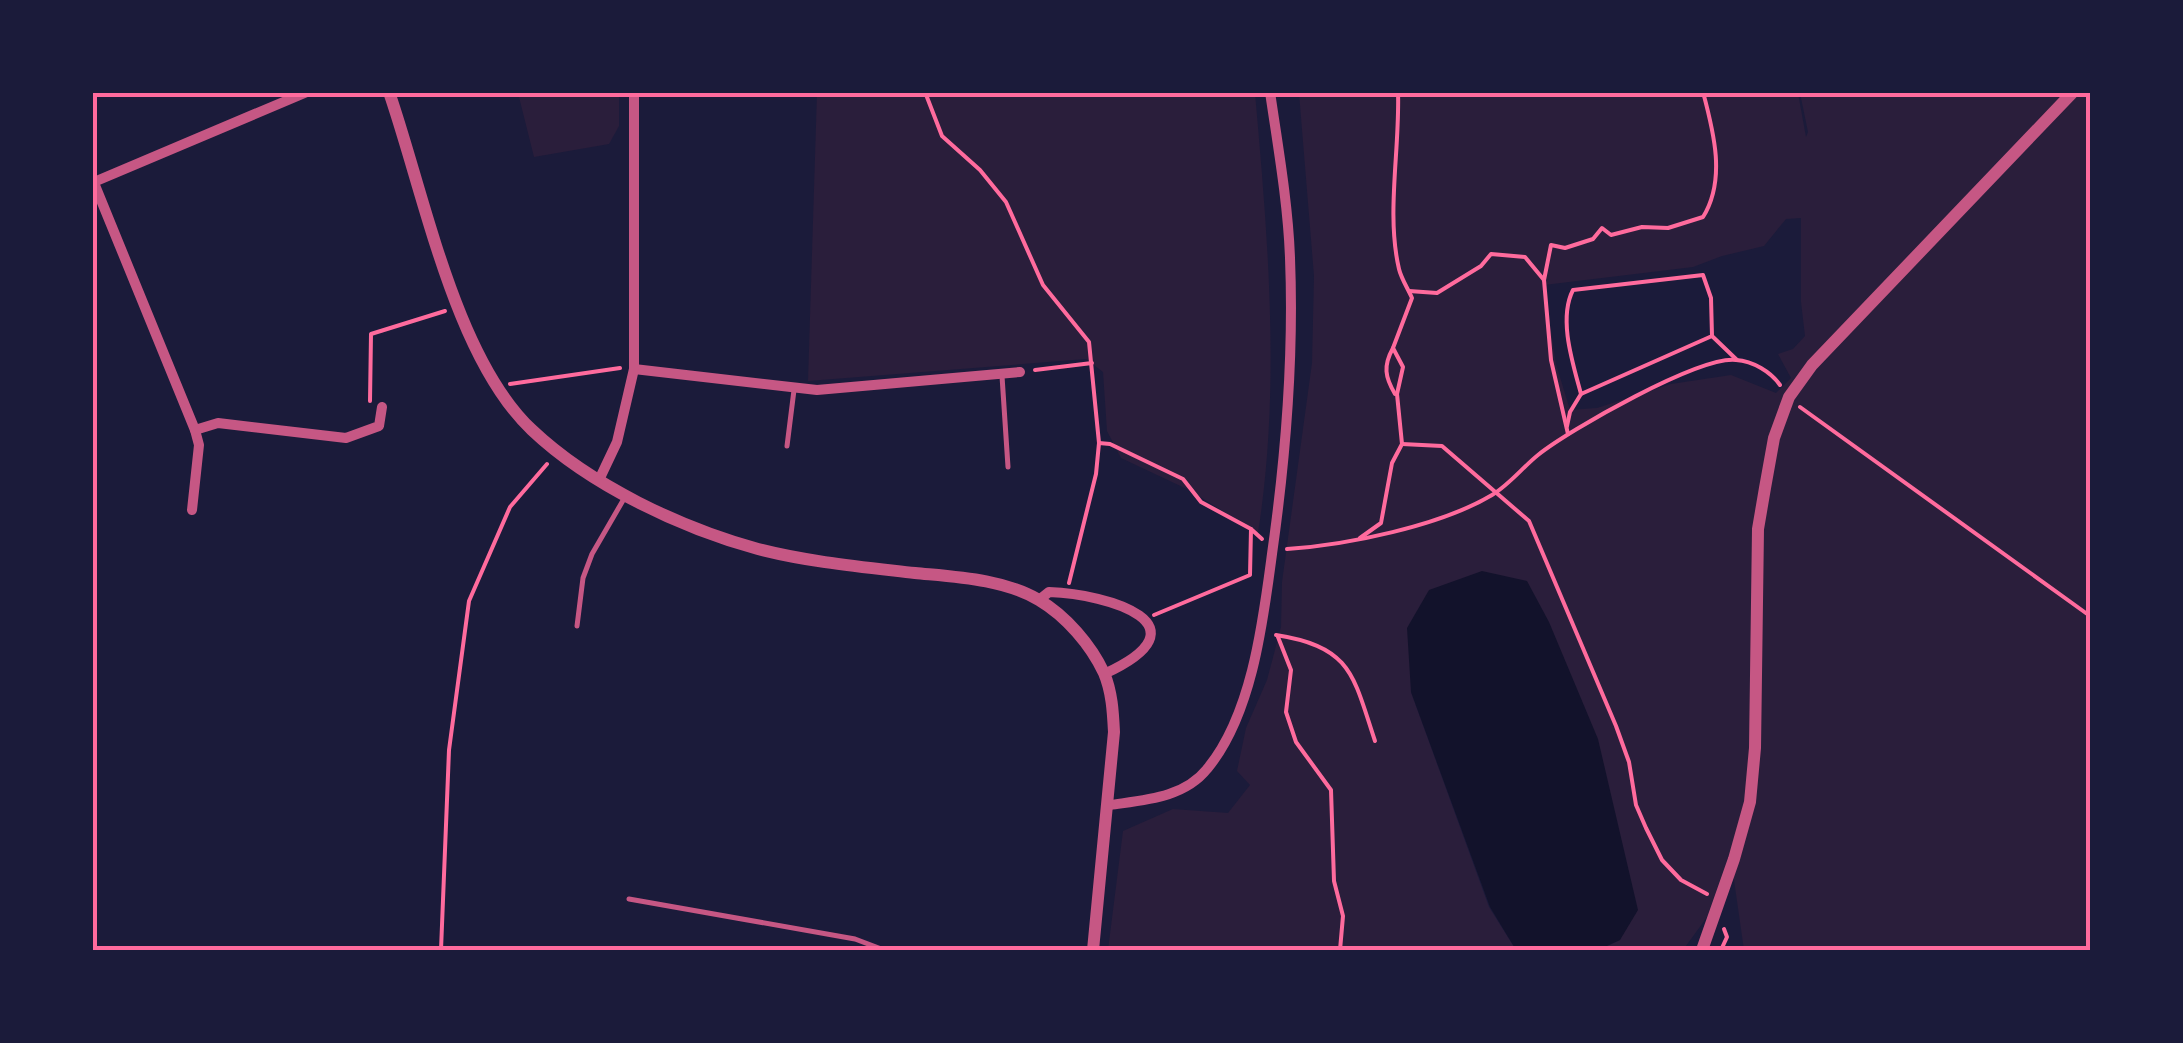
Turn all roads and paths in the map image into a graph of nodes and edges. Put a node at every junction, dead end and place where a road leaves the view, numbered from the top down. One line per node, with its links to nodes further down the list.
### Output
1 (307, 92): 9 (street)
2 (389, 92): 12 (street)
3 (634, 92): 17 (street)
4 (925, 92): 16 (path)
5 (1270, 92): 40 (street)
6 (1398, 92): 11 (path)
7 (1703, 92): 10 (path)
8 (2074, 92): 23 (street)
9 (93, 180): 27 (street)
10 (1544, 280): 11 (path); 28 (path)
11 (1409, 291): 14 (path)
12 (458, 306): 20 (street); 25 (path)
13 (1712, 336): 15 (path); 22 (path); 22 (path)
14 (1393, 348): 24 (path); 24 (path)
15 (1738, 360): 23 (path); 28 (path)
16 (1092, 363): 18 (path); 30 (path)
17 (634, 367): 20 (path); 21 (street); 35 (street)
18 (1020, 372): 19 (street)
19 (1002, 373): 21 (street); 34 (lane)
20 (496, 386): 33 (street)
21 (794, 387): 32 (lane)
22 (1581, 394): 28 (path)
23 (1788, 397): 45 (path); 54 (street)
24 (1397, 398): 31 (path)
25 (382, 407): 26 (street)
26 (379, 426): 27 (street); 29 (street)
27 (196, 430): 38 (street)
28 (1567, 431): 37 (path)
29 (392, 436)
30 (1099, 443): 39 (path); 43 (path)
31 (1402, 444): 37 (path); 41 (path)
32 (787, 446)
33 (557, 452): 35 (street); 55 (path)
34 (1008, 467)
35 (599, 480): 36 (street)
36 (626, 494): 44 (street); 47 (lane)
37 (1494, 494): 41 (path); 54 (path)
38 (192, 510)
39 (1251, 529): 40 (path); 42 (path); 46 (path)
40 (1275, 536): 42 (street)
41 (1356, 541): 42 (path)
42 (1273, 550): 48 (street)
43 (1067, 592): 44 (street); 46 (street)
44 (1039, 600): 50 (street)
45 (2090, 616)
46 (1145, 618): 50 (street)
47 (577, 626)
48 (1262, 633): 51 (path); 52 (street)
49 (1278, 636): 58 (path)
50 (1104, 674): 52 (street)
51 (1375, 741)
52 (1110, 805): 57 (street)
53 (629, 899): 56 (lane)
54 (1721, 899): 59 (street)
55 (441, 950)
56 (884, 950)
57 (1093, 950)
58 (1340, 950)
59 (1702, 950)

